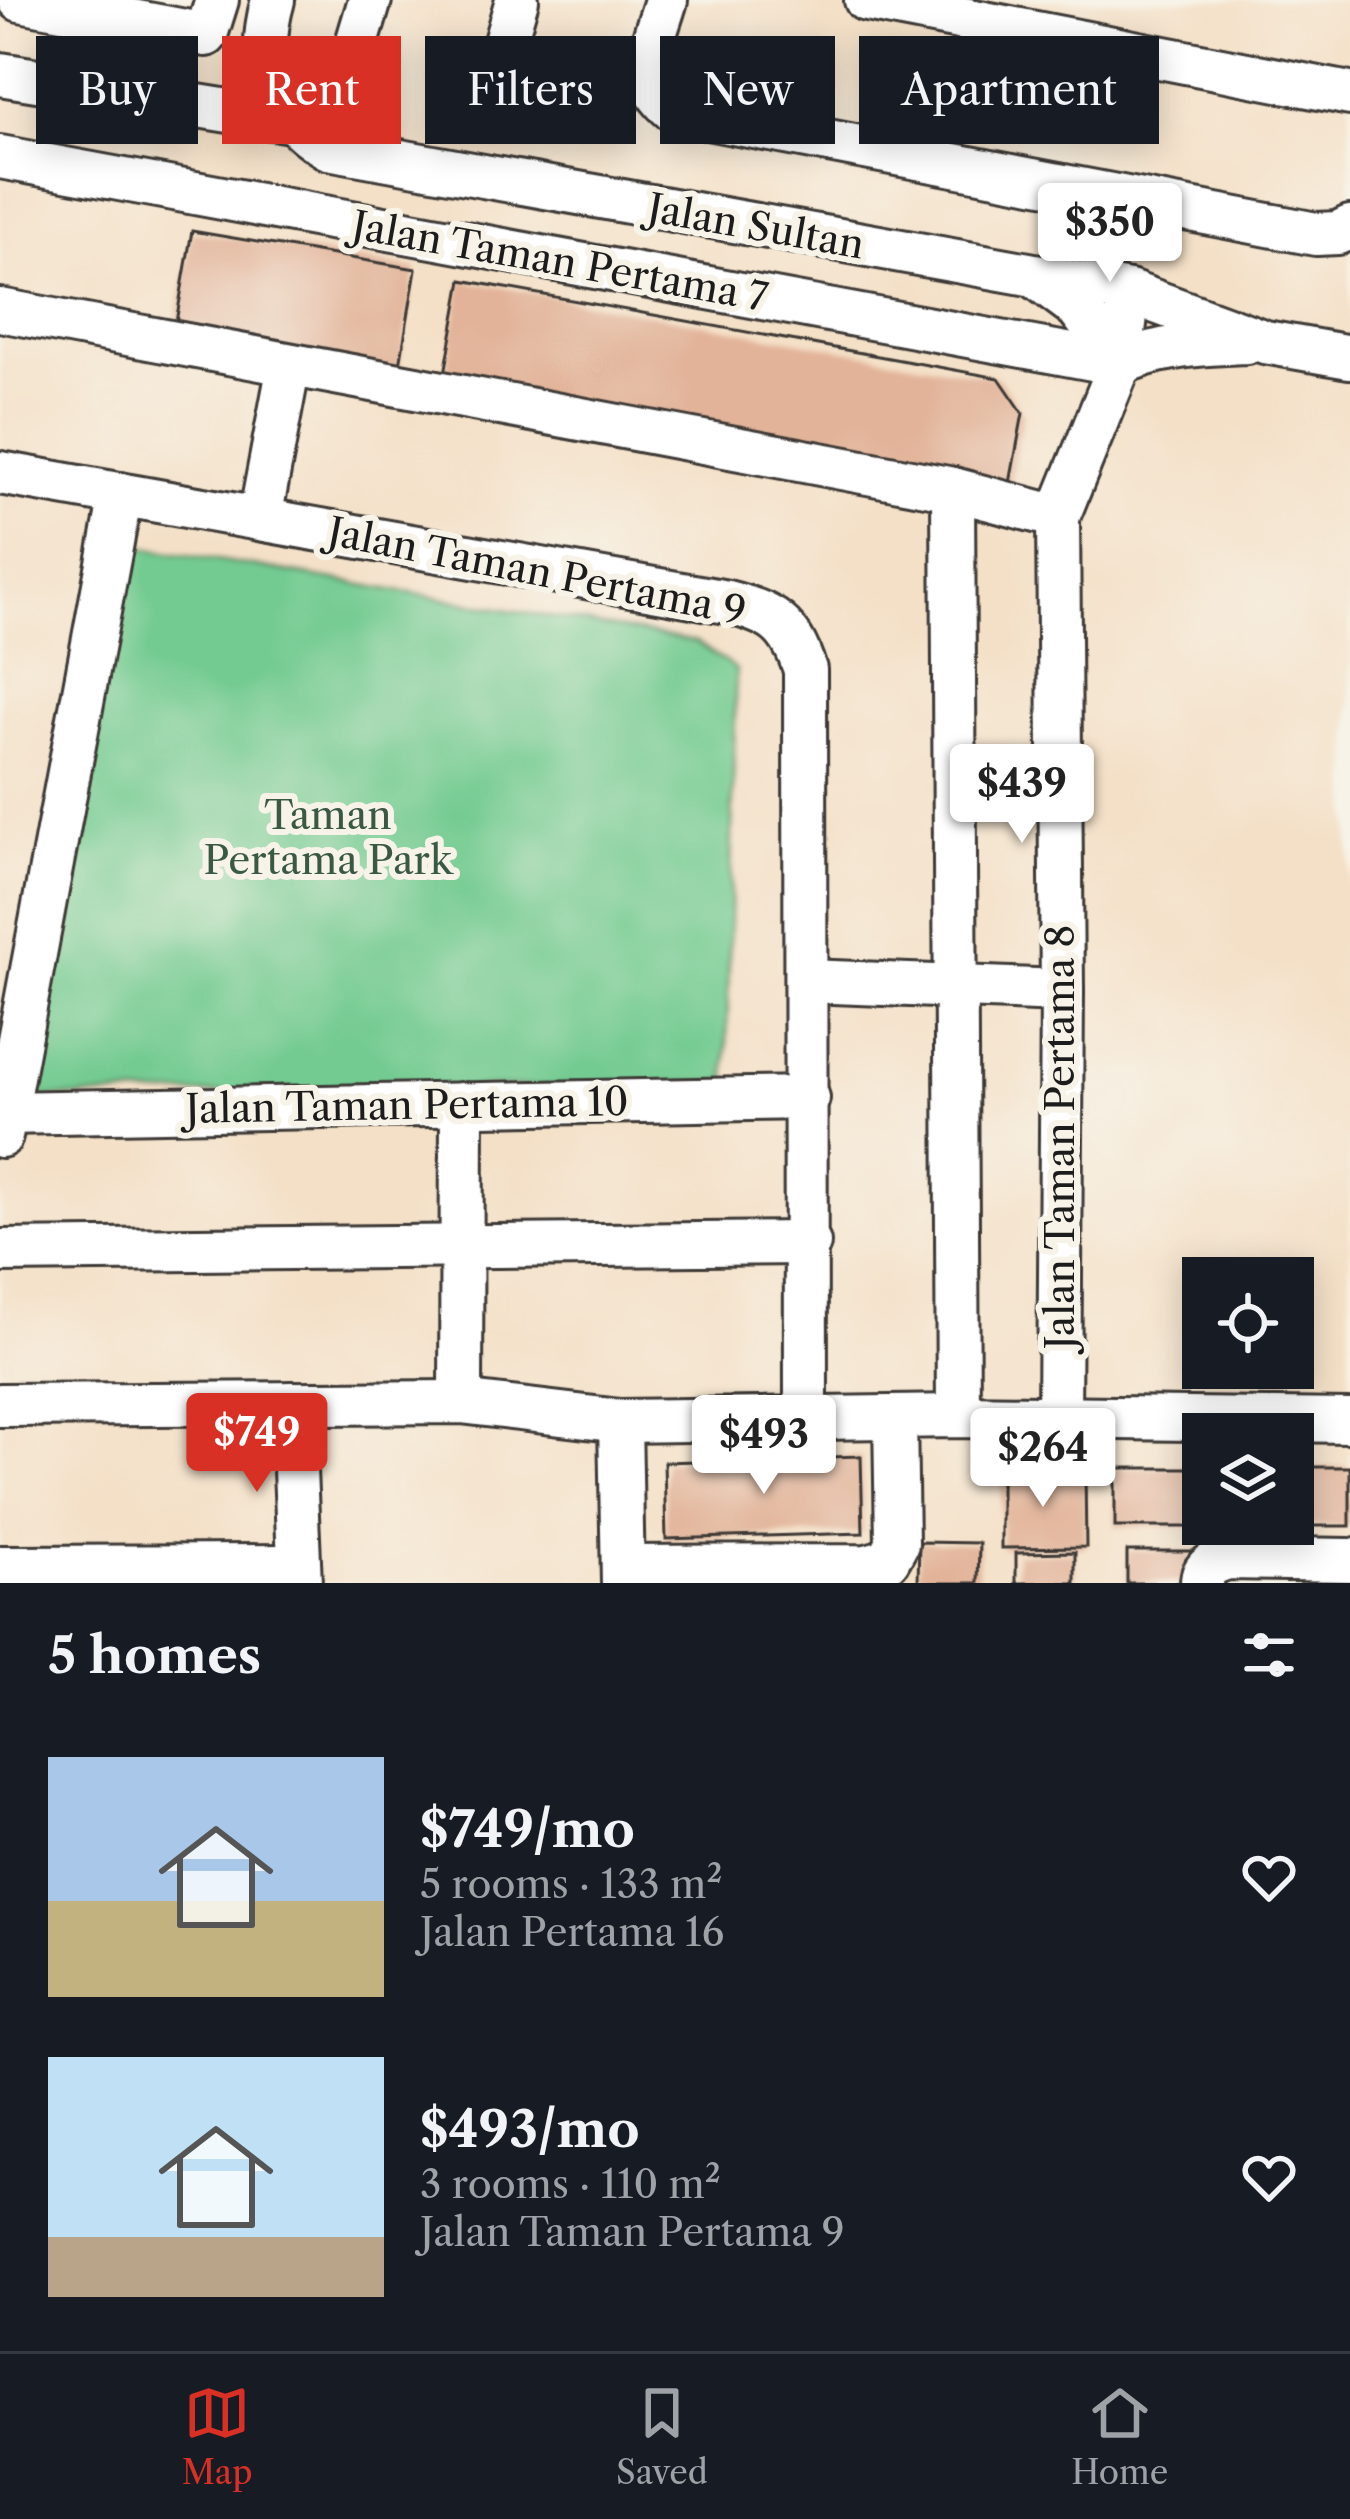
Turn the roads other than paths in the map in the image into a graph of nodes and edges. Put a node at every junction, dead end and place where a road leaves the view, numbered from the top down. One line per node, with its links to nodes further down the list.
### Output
1 (273, 0): 9 (street)
2 (370, 0): 10 (street)
3 (517, 0): 11 (street)
4 (666, 0): 17 (street)
5 (866, 0): 13 (street)
6 (32, 1): 7 (street)
7 (211, 18): 8 (street)
8 (245, 36)
9 (266, 36)
10 (359, 36)
11 (507, 36)
12 (0, 74): 14 (street)
13 (1350, 94)
14 (222, 110)
15 (326, 144): 18 (street, Jalan Sultan)
16 (0, 157): 23 (street, Jalan Taman Pertama 7)
17 (1350, 227)
18 (1032, 275): 19 (street, Jalan Sultan); 23 (street)
19 (1129, 292): 21 (street, Jalan Sultan); 23 (street, Jalan Taman Pertama 8)
20 (0, 310): 24 (street)
21 (1265, 342): 22 (street, Jalan Sultan); 23 (street)
22 (1350, 357)
23 (1120, 364): 28 (street, Jalan Taman Pertama 8)
24 (289, 365): 26 (street); 29 (street)
25 (0, 473): 27 (street, Jalan Taman Pertama 9)
26 (953, 489): 28 (street); 32 (street)
27 (121, 494): 29 (street, Jalan Taman Pertama 9); 30 (street)
28 (1058, 517): 33 (street, Jalan Taman Pertama 8)
29 (260, 518): 31 (street, Jalan Taman Pertama 9)
30 (17, 955): 36 (street)
31 (807, 981): 32 (street); 34 (street, Jalan Taman Pertama 9)
32 (955, 987): 33 (street); 43 (street)
33 (1062, 991): 46 (street, Jalan Taman Pertama 8)
34 (808, 1098): 35 (street, Jalan Taman Pertama 10); 37 (street, Jalan Taman Pertama 9)
35 (462, 1104): 36 (street, Jalan Taman Pertama 10); 38 (street)
36 (3, 1126)
37 (809, 1243): 38 (street); 44 (street, Jalan Taman Pertama 9)
38 (462, 1249): 39 (street); 40 (street)
39 (0, 1251)
40 (461, 1402): 41 (street); 47 (street)
41 (292, 1403): 42 (street); 51 (street)
42 (0, 1405)
43 (958, 1415): 45 (street); 46 (street)
44 (806, 1416): 45 (street); 47 (street)
45 (895, 1417): 52 (street)
46 (1059, 1418): 48 (street)
47 (620, 1421): 52 (street)
48 (1350, 1421)
49 (1350, 1560): 53 (street)
50 (0, 1567): 51 (street)
51 (299, 1575)
52 (623, 1575)
53 (1202, 1583)

